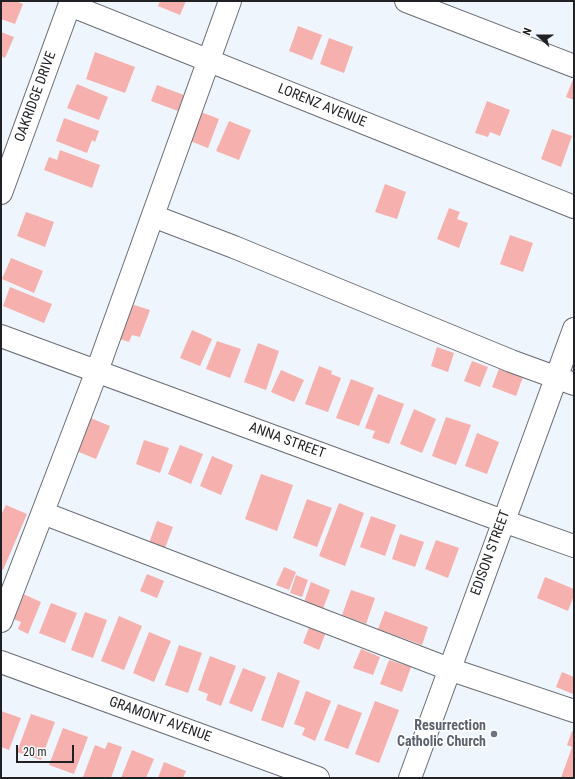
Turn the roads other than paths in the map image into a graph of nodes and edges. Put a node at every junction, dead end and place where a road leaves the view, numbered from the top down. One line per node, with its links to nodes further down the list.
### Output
1 (230, 1): 4 (street)
2 (406, 1): 5 (street)
3 (71, 3): 4 (street, LORENZ AVENUE); 6 (street, OAKRIDGE DRIVE)
4 (209, 61): 7 (street, LORENZ AVENUE); 8 (street)
5 (574, 66)
6 (1, 193)
7 (574, 207)
8 (153, 216): 11 (street); 12 (street)
9 (574, 329): 12 (street, EDISON STREET)
10 (1, 336): 11 (street, ANNA STREET)
11 (97, 371): 13 (street); 14 (street, ANNA STREET)
12 (565, 380): 14 (street, EDISON STREET)
13 (43, 513): 16 (street); 18 (street)
14 (503, 521): 15 (street, ANNA STREET); 18 (street, EDISON STREET)
15 (574, 546)
16 (1, 621)
17 (1, 662): 20 (street, GRAMONT AVENUE)
18 (449, 668): 19 (street); 21 (street, EDISON STREET)
19 (574, 711)
20 (318, 778)
21 (410, 778)

